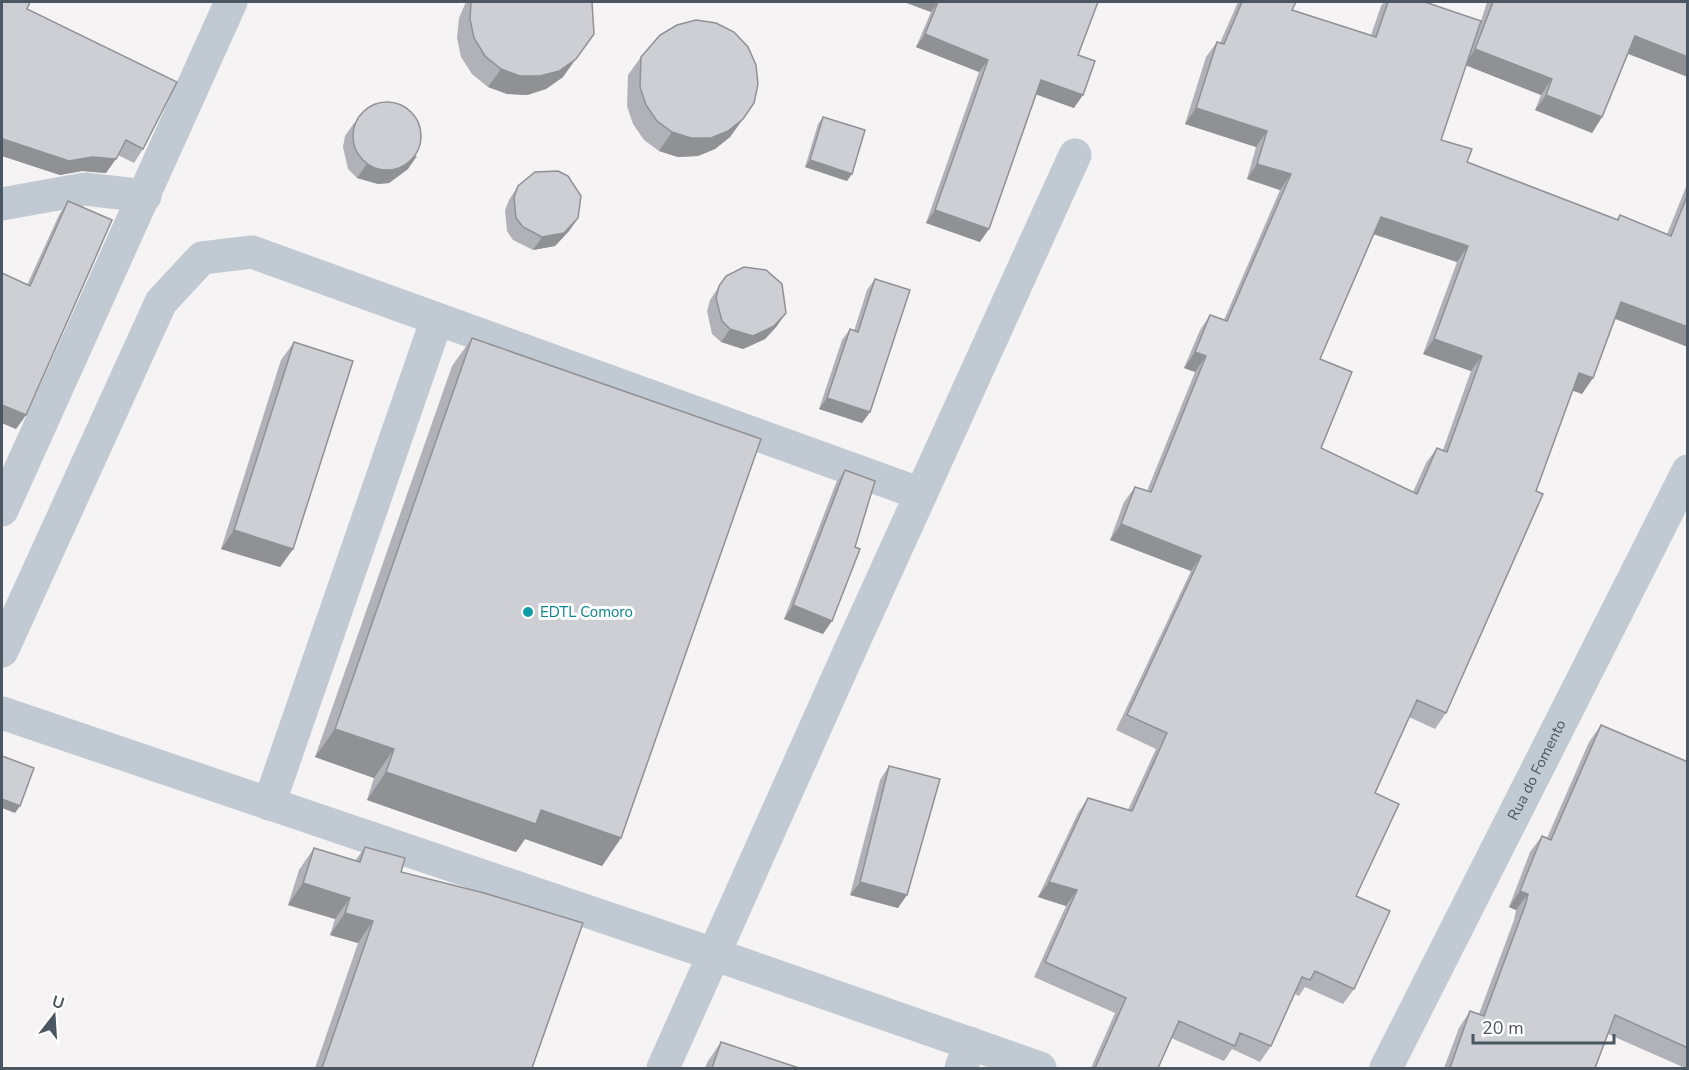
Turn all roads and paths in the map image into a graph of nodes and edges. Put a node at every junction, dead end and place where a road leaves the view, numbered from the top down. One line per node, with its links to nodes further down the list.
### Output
1 (231, 2): 3 (street)
2 (1075, 155): 7 (street)
3 (145, 196): 4 (street); 8 (street)
4 (2, 204)
5 (437, 319): 7 (street); 9 (street); 11 (street)
6 (1688, 471): 16 (street, Rua do Fomento)
7 (921, 494): 12 (street)
8 (2, 510)
9 (2, 651)
10 (2, 714): 11 (street)
11 (269, 804): 12 (street)
12 (716, 955): 13 (street); 14 (street)
13 (965, 1056): 15 (street)
14 (663, 1068)
15 (1040, 1068)
16 (1386, 1068)

